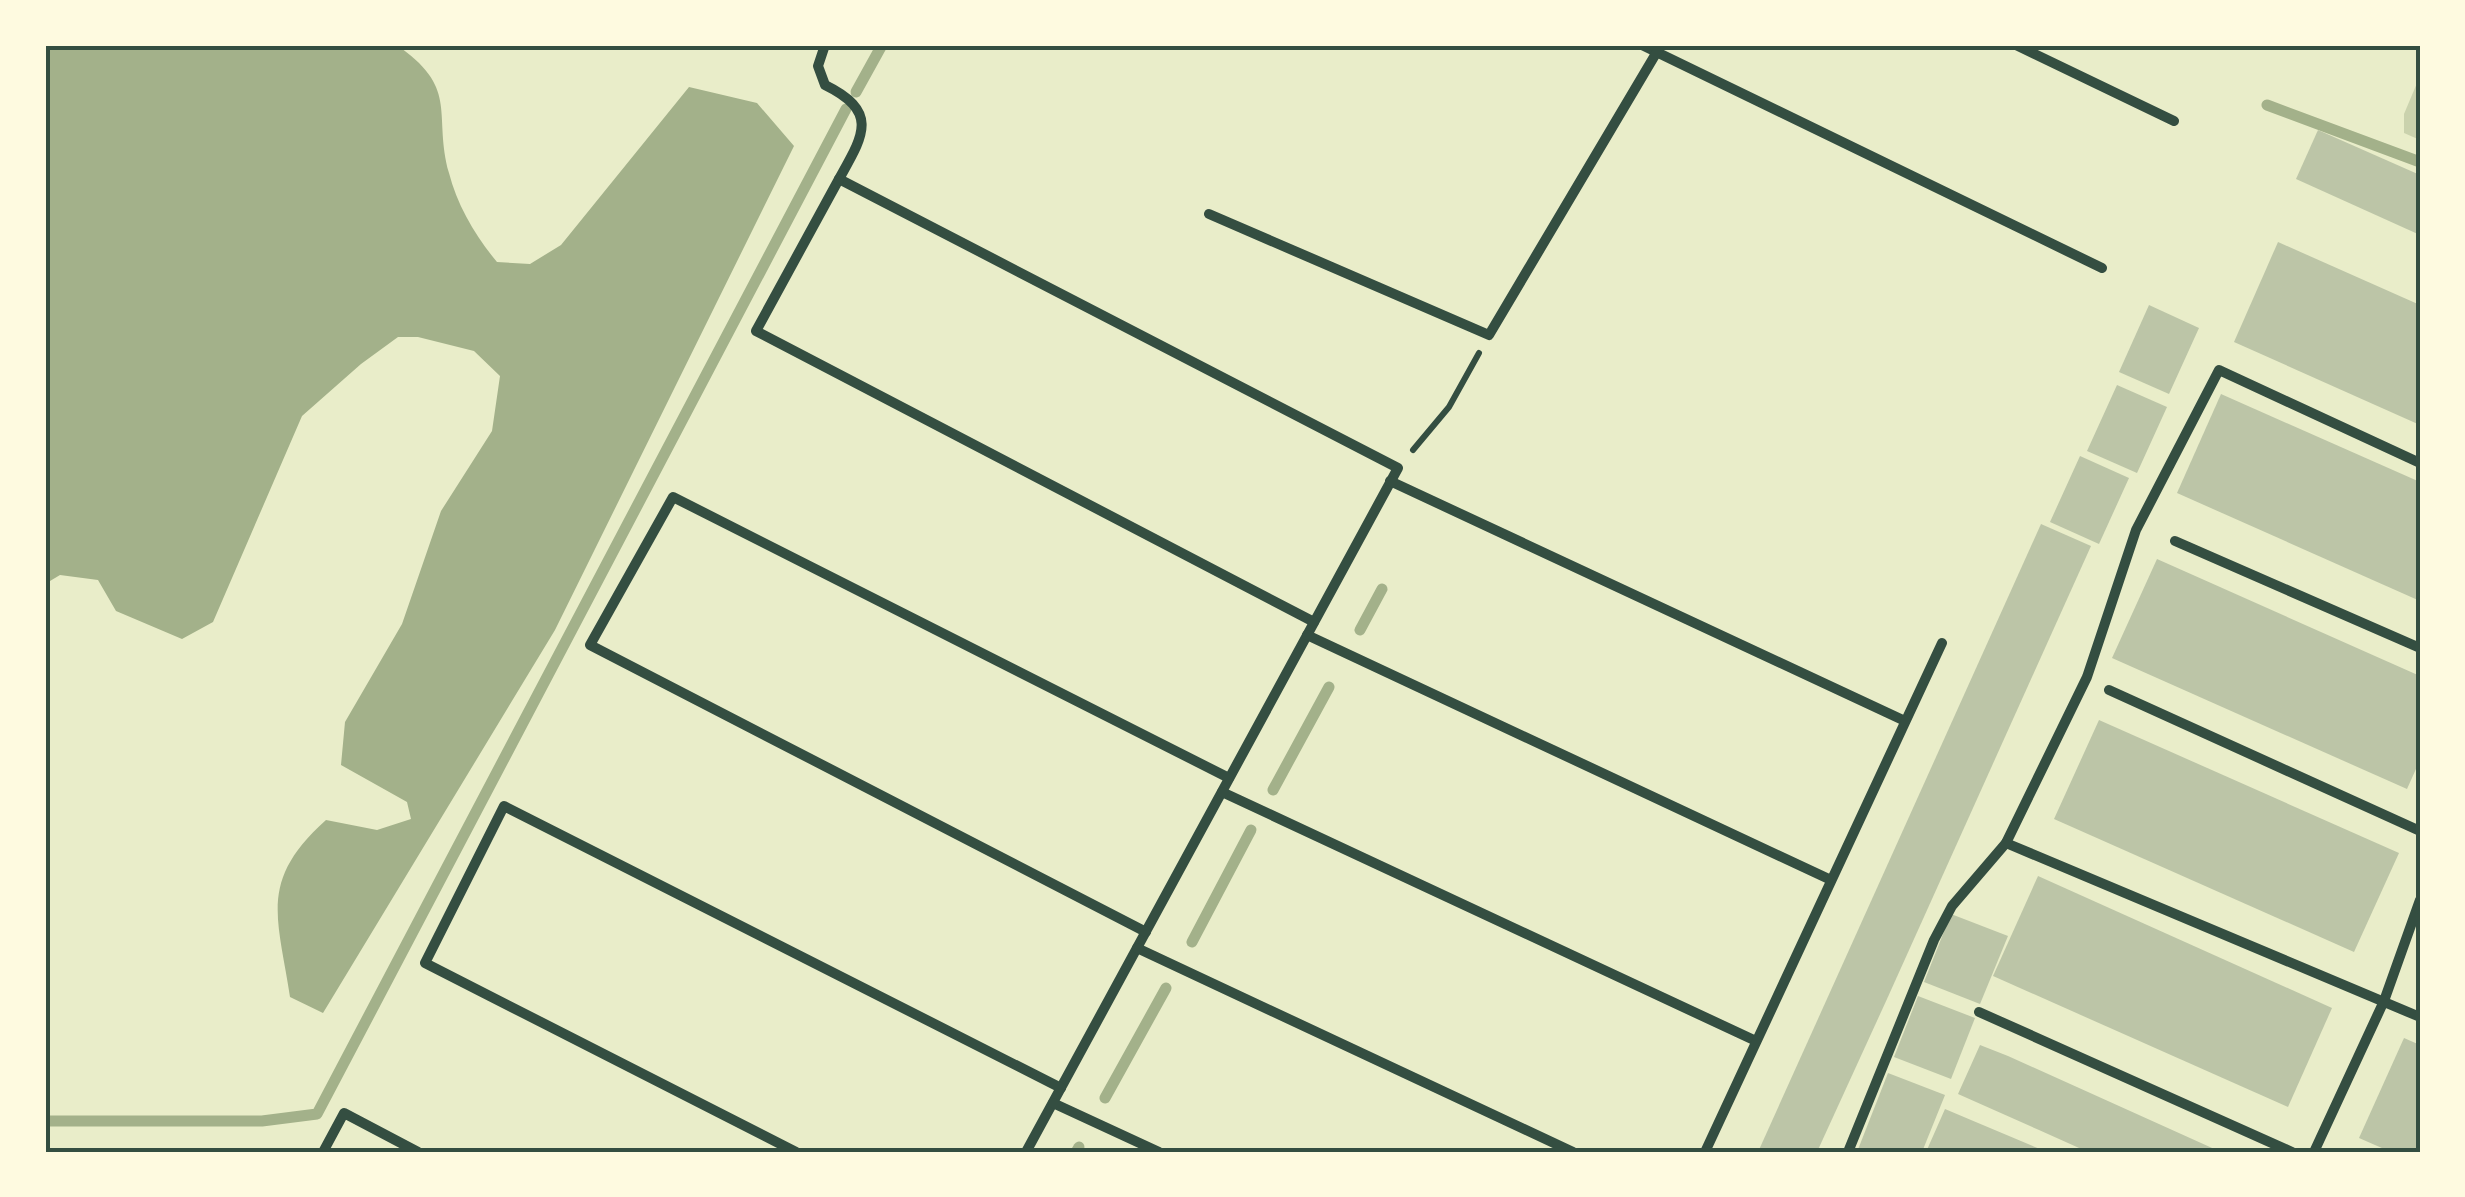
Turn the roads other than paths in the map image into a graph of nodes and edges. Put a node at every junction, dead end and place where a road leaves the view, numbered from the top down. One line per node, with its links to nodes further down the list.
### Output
1 (825, 45): 6 (street)
2 (1642, 45): 4 (street)
3 (2016, 45): 5 (street)
4 (1659, 48): 7 (street); 8 (street)
5 (2174, 121)
6 (838, 179): 10 (street); 12 (street)
7 (1209, 214)
8 (2102, 268)
9 (2420, 463): 21 (street)
10 (1390, 481): 12 (street); 17 (street)
11 (2175, 541): 15 (street)
12 (1314, 622): 13 (street)
13 (1307, 635): 18 (street); 22 (street)
14 (1942, 642): 17 (street)
15 (2420, 648)
16 (2109, 690): 20 (street)
17 (1905, 720): 22 (street)
18 (1229, 778): 19 (street); 24 (street)
19 (1222, 792): 24 (street); 29 (street)
20 (2420, 831)
21 (2006, 843): 26 (street); 39 (street)
22 (1831, 880): 29 (street)
23 (2420, 900): 26 (street)
24 (1146, 932): 25 (street)
25 (1136, 948): 30 (street); 37 (street)
26 (2384, 1001): 28 (street); 41 (street)
27 (1979, 1012): 40 (street)
28 (2420, 1017)
29 (1756, 1042): 38 (street)
30 (1061, 1088): 31 (street); 34 (street)
31 (1053, 1102): 35 (street); 36 (street)
32 (322, 1152): 33 (street)
33 (418, 1152)
34 (796, 1152)
35 (1026, 1152)
36 (1159, 1152)
37 (1573, 1152)
38 (1705, 1152)
39 (1848, 1152)
40 (2292, 1152)
41 (2314, 1152)

